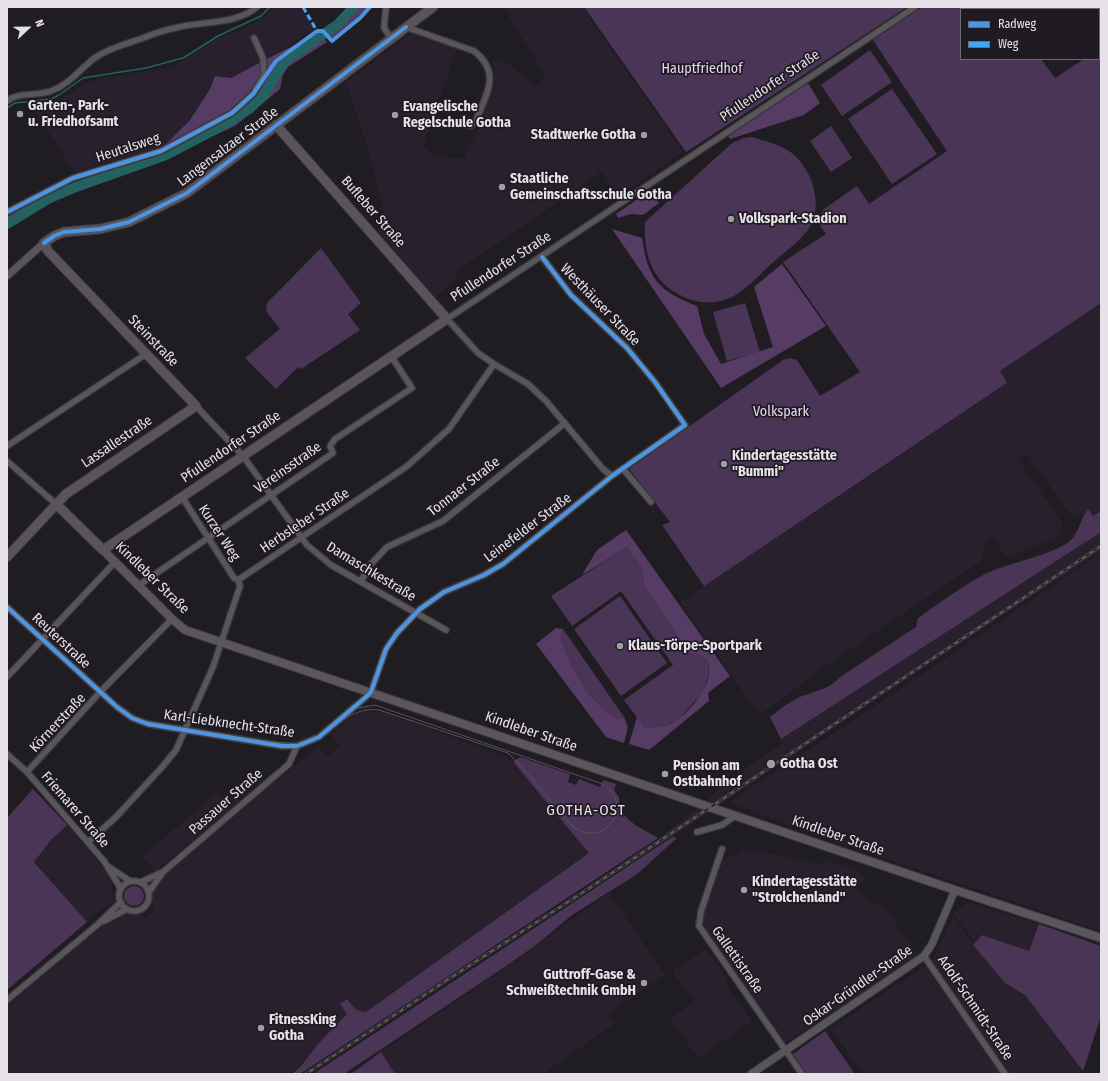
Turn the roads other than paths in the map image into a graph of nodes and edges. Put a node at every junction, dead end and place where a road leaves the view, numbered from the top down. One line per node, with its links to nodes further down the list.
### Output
1 (257, 7): 8 (street)
2 (386, 7): 7 (street)
3 (433, 7): 5 (main road, Langensalzaer Straße)
4 (915, 7): 13 (street, Pfullendorfer Straße)
5 (406, 27): 7 (main road, Langensalzaer Straße); 9 (street)
6 (254, 38): 11 (street, Heutalsweg)
7 (391, 38): 10 (main road, Langensalzaer Straße)
8 (9, 100)
9 (455, 122)
10 (276, 125): 12 (main road, Langensalzaer Straße); 15 (main road, Bufleber Straße)
11 (7, 212)
12 (44, 244): 14 (street, Langensalzaer Straße); 16 (main road, Steinstraße)
13 (542, 257): 15 (street, Pfullendorfer Straße); 21 (street, Westhäuser Straße)
14 (7, 276)
15 (448, 319): 17 (main road, Pfullendorfer Straße); 18 (street)
16 (146, 354): 19 (main road, Steinstraße); 22 (street)
17 (391, 356): 23 (main road, Pfullendorfer Straße); 27 (street, Vereinsstraße)
18 (494, 364): 20 (street); 32 (street, Herbsleber Straße)
19 (196, 406): 23 (street, Steinstraße); 30 (main road, Lassallestraße)
20 (565, 423): 26 (street); 37 (street, Tonnaer Straße)
21 (685, 425): 25 (street, Leinefelder Straße)
22 (7, 446)
23 (243, 456): 27 (street, Damaschkestraße); 28 (main road, Pfullendorfer Straße)
24 (7, 461): 30 (street, Kindleber Straße)
25 (623, 469): 26 (street, Leinefelder Straße); 29 (street)
26 (612, 476): 40 (street, Leinefelder Straße)
27 (270, 496): 31 (street, Vereinsstraße); 32 (street, Damaschkestraße)
28 (182, 497): 31 (street, Kurzer Weg); 33 (main road, Pfullendorfer Straße)
29 (651, 502)
30 (56, 504): 33 (main road, Kindleber Straße); 34 (main road, Lassallestraße)
31 (208, 538): 36 (street, Kurzer Weg); 38 (street, Vereinsstraße)
32 (301, 538): 36 (street, Herbsleber Straße); 37 (street, Damaschkestraße)
33 (103, 550): 35 (main road, Kindleber Straße)
34 (7, 557)
35 (115, 562): 38 (main road, Kindleber Straße); 43 (street)
36 (238, 580): 44 (street)
37 (361, 581): 40 (street, Damaschkestraße)
38 (139, 585): 41 (main road, Kindleber Straße)
39 (7, 606): 43 (street, Reuterstraße)
40 (416, 613): 42 (street, Damaschkestraße); 47 (street, Leinefelder Straße)
41 (172, 620): 44 (main road, Kindleber Straße); 46 (street, Körnerstraße)
42 (446, 630)
43 (42, 639): 45 (street); 46 (street, Reuterstraße)
44 (220, 642): 47 (main road, Kindleber Straße); 48 (street)
45 (7, 677)
46 (100, 692): 48 (street, Karl-Liebknecht-Straße); 51 (street, Körnerstraße)
47 (371, 692): 49 (street, Karl-Liebknecht-Straße); 61 (main road, Kindleber Straße)
48 (184, 730): 49 (street, Karl-Liebknecht-Straße); 54 (street)
49 (297, 746): 57 (street, Passauer Straße)
50 (7, 754): 51 (street, Friemarer Straße)
51 (27, 772): 54 (street, Friemarer Straße)
52 (732, 818): 53 (street)
53 (698, 832)
54 (88, 842): 56 (street, Friemarer Straße)
55 (722, 849): 69 (street, Gallettistraße)
56 (107, 866): 58 (street, Friemarer Straße); 60 (street, Friemarer Straße)
57 (163, 872): 59 (street, Passauer Straße); 62 (street, Passauer Straße)
58 (130, 882): 59 (street); 60 (street)
59 (141, 882): 62 (street)
60 (121, 888): 63 (street)
61 (955, 890): 66 (main road, Kindleber Straße); 67 (street, Oskar-Gründler-Straße)
62 (149, 892): 64 (street)
63 (121, 902): 64 (street); 65 (street)
64 (127, 909): 65 (street)
65 (97, 925): 68 (street)
66 (1101, 938)
67 (924, 956): 69 (street, Oskar-Gründler-Straße); 72 (street, Adolf-Schmidt-Straße)
68 (7, 1000)
69 (786, 1051): 70 (street, Oskar-Gründler-Straße); 71 (street, Gallettistraße)
70 (751, 1074)
71 (802, 1074)
72 (1005, 1074)

